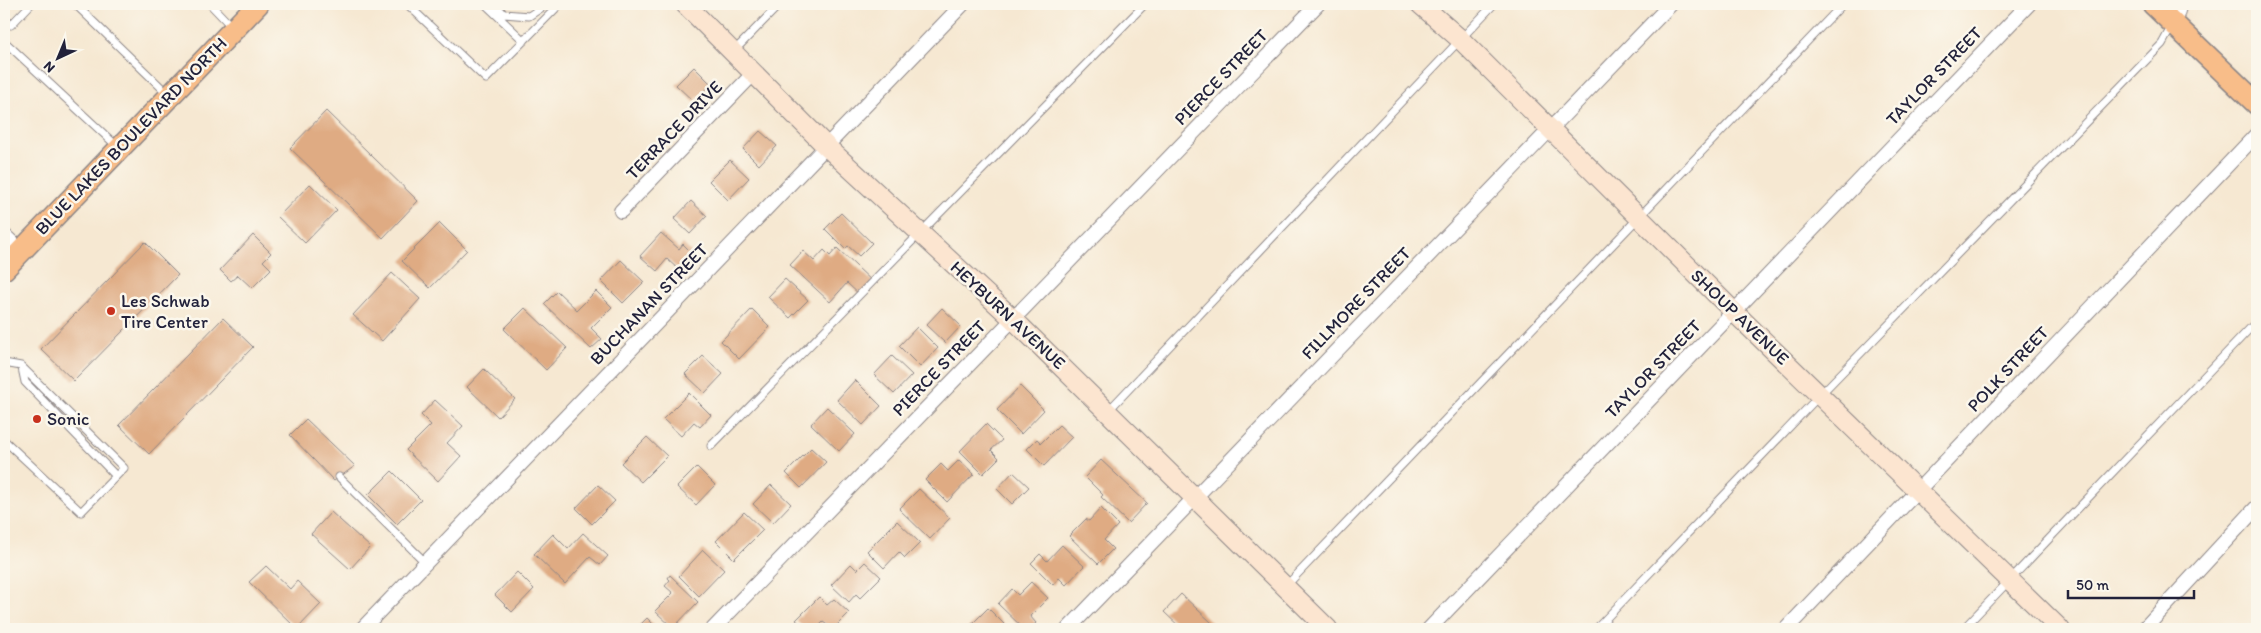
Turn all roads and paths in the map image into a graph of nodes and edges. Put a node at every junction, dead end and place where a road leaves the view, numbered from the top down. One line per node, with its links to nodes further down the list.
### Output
1 (31, 4): 22 (lane)
2 (75, 4): 29 (lane)
3 (210, 4): 23 (lane)
4 (258, 4): 23 (main road, BLUE LAKES BOULEVARD NORTH)
5 (407, 4): 26 (lane)
6 (485, 4): 26 (lane)
7 (495, 4): 8 (lane)
8 (547, 4)
9 (560, 4): 26 (lane)
10 (685, 4): 27 (street, HEYBURN AVENUE)
11 (780, 4): 27 (lane)
12 (963, 4): 33 (street, BUCHANAN STREET)
13 (1145, 4): 38 (lane)
14 (1318, 4): 42 (street, PIERCE STREET)
15 (1420, 4): 24 (street, SHOUP AVENUE)
16 (1494, 4): 24 (lane)
17 (1671, 4): 31 (street, FILLMORE STREET)
18 (1843, 4): 36 (lane)
19 (2029, 4): 41 (street, TAYLOR STREET)
20 (2153, 4): 21 (main road)
21 (2177, 14): 30 (main road); 45 (lane)
22 (11, 25)
23 (234, 30): 29 (main road, BLUE LAKES BOULEVARD NORTH)
24 (1460, 39): 31 (street, SHOUP AVENUE); 46 (lane)
25 (4, 41): 34 (lane)
26 (524, 41)
27 (732, 52): 28 (street, HEYBURN AVENUE)
28 (753, 74): 33 (street, HEYBURN AVENUE); 35 (street, TERRACE DRIVE)
29 (170, 96): 34 (main road, BLUE LAKES BOULEVARD NORTH)
30 (2257, 104)
31 (1548, 129): 36 (street, SHOUP AVENUE); 51 (street, FILLMORE STREET)
32 (2257, 134): 50 (street, POLK STREET)
33 (826, 146): 38 (street, HEYBURN AVENUE); 53 (street, BUCHANAN STREET)
34 (120, 149): 39 (main road, BLUE LAKES BOULEVARD NORTH)
35 (621, 211)
36 (1639, 218): 41 (street, SHOUP AVENUE); 55 (lane)
37 (4, 234): 39 (street)
38 (921, 234): 42 (street, HEYBURN AVENUE); 48 (lane)
39 (21, 251): 40 (main road, BLUE LAKES BOULEVARD NORTH)
40 (4, 269)
41 (1734, 312): 45 (street, SHOUP AVENUE); 60 (street, TAYLOR STREET)
42 (1012, 318): 46 (street, HEYBURN AVENUE); 57 (street, PIERCE STREET)
43 (2257, 321): 54 (lane)
44 (4, 363): 47 (lane)
45 (1820, 395): 50 (street, SHOUP AVENUE); 61 (lane)
46 (1108, 411): 51 (street, HEYBURN AVENUE)
47 (4, 440)
48 (711, 446)
49 (339, 477): 53 (lane)
50 (1919, 491): 54 (street, SHOUP AVENUE); 62 (street, POLK STREET)
51 (1194, 499): 55 (street, HEYBURN AVENUE); 58 (street, FILLMORE STREET)
52 (2257, 507): 65 (street)
53 (426, 563): 56 (street, BUCHANAN STREET)
54 (2010, 581): 63 (lane); 64 (street, SHOUP AVENUE)
55 (1285, 587): 59 (street, HEYBURN AVENUE)
56 (362, 629)
57 (713, 629)
58 (1068, 629)
59 (1328, 629)
60 (1430, 629)
61 (1596, 629)
62 (1786, 629)
63 (1963, 629)
64 (2060, 629)
65 (2144, 629)

